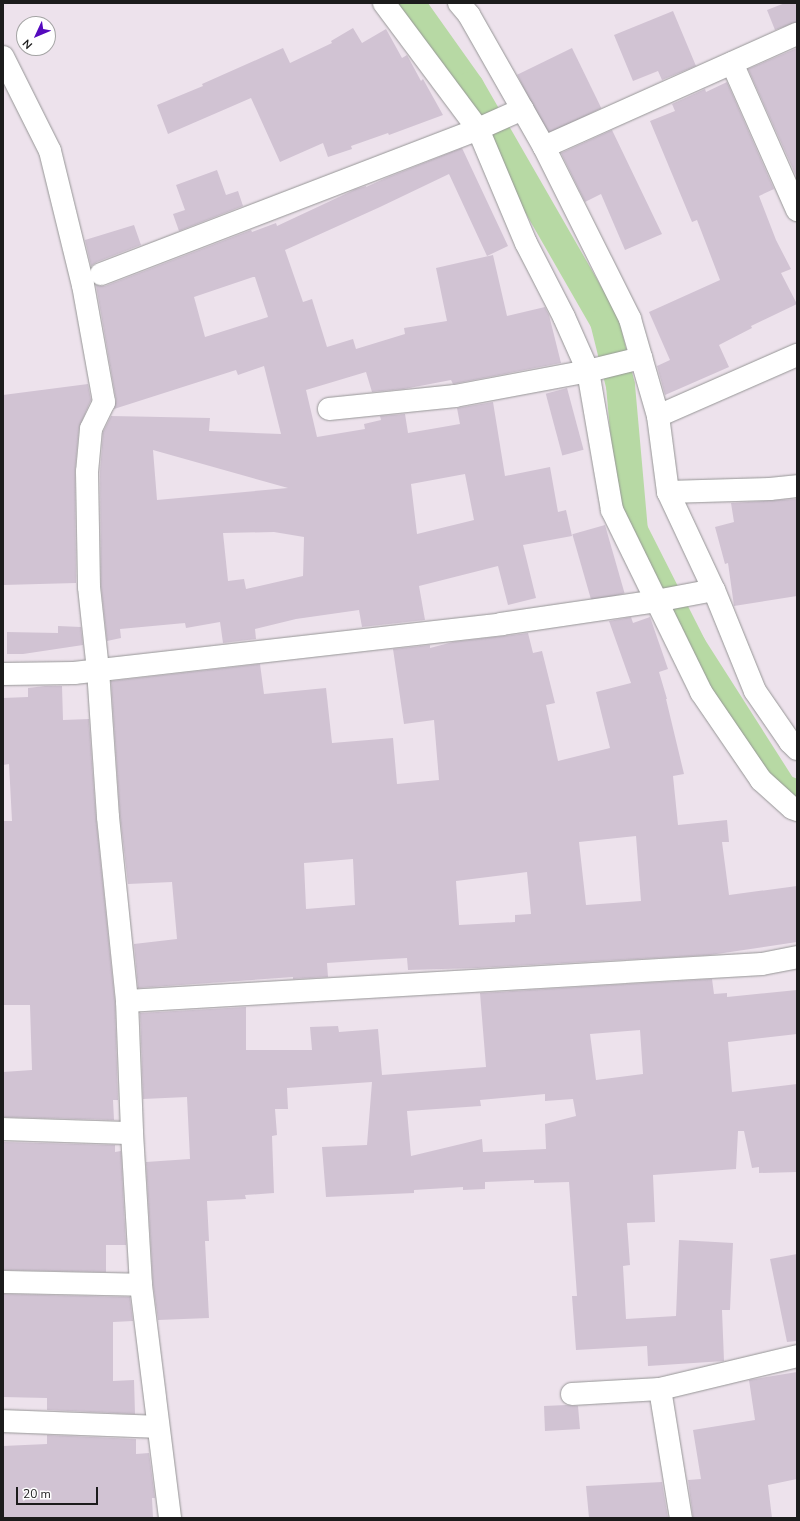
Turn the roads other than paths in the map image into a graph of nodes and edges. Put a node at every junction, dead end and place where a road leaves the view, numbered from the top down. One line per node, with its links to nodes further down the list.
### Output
1 (384, 3): 7 (street)
2 (460, 3): 6 (street)
3 (797, 34): 5 (street)
4 (4, 60): 20 (street)
5 (732, 63): 8 (street); 9 (street)
6 (523, 109): 7 (street); 8 (street)
7 (478, 128): 10 (street); 13 (street)
8 (544, 147): 12 (street)
9 (797, 210)
10 (101, 274)
11 (797, 355): 15 (street)
12 (641, 358): 13 (street); 15 (street)
13 (588, 371): 14 (street); 19 (street)
14 (329, 409)
15 (658, 416): 17 (street)
16 (797, 486): 17 (street)
17 (668, 492): 18 (street)
18 (714, 590): 19 (street); 22 (street)
19 (656, 601): 20 (street); 23 (street)
20 (98, 670): 21 (street); 25 (street)
21 (3, 674)
22 (797, 749)
23 (797, 810)
24 (797, 957): 25 (street)
25 (127, 1001): 27 (street)
26 (3, 1129): 27 (street)
27 (132, 1133): 29 (street)
28 (3, 1282): 29 (street)
29 (141, 1286): 34 (street)
30 (797, 1356): 31 (street)
31 (660, 1389): 32 (street); 36 (street)
32 (572, 1394)
33 (3, 1421): 34 (street)
34 (157, 1427): 35 (street)
35 (170, 1518)
36 (681, 1518)

